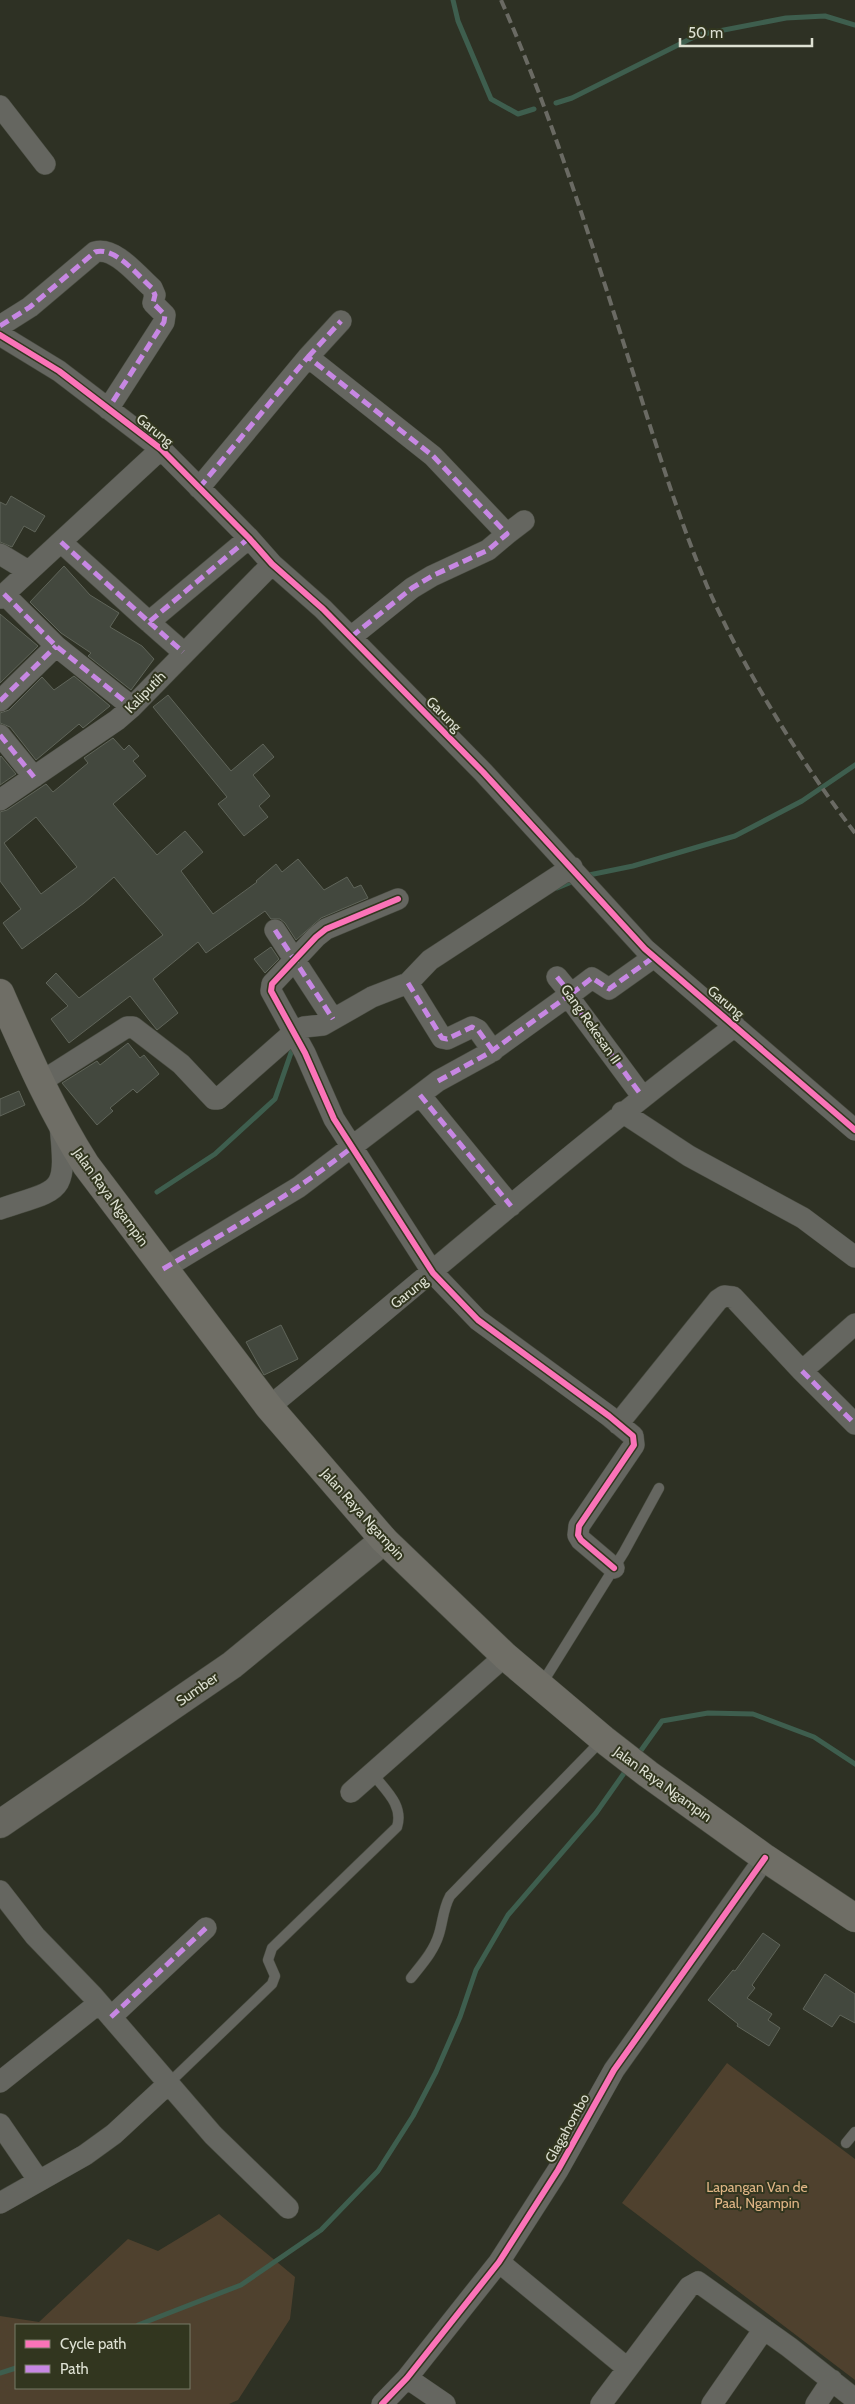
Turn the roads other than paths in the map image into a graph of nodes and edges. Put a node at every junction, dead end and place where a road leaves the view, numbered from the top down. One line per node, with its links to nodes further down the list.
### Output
1 (0, 106): 2 (street)
2 (45, 164)
3 (342, 321): 6 (street)
4 (0, 326): 7 (street)
5 (0, 335): 7 (street, Garung)
6 (308, 357): 9 (street); 11 (street)
7 (108, 409): 8 (street, Garung)
8 (161, 449): 9 (street, Garung); 13 (street)
9 (199, 488): 12 (street, Garung)
10 (524, 521): 11 (street)
11 (507, 534): 19 (street)
12 (249, 538): 15 (street, Garung); 18 (street)
13 (60, 542): 16 (street); 18 (street)
14 (0, 554): 16 (street)
15 (272, 564): 19 (street, Garung); 21 (street, Kaliputih)
16 (28, 571): 17 (street)
17 (2, 596): 20 (street)
18 (149, 622): 21 (street)
19 (351, 637): 27 (street, Garung)
20 (56, 646): 22 (street); 23 (street)
21 (183, 652): 23 (street, Kaliputih)
22 (0, 701)
23 (132, 707): 25 (street, Kaliputih)
24 (0, 736): 25 (street)
25 (34, 778): 26 (street, Kaliputih)
26 (0, 800)
27 (572, 867): 30 (street, Garung); 33 (street)
28 (398, 899): 31 (street)
29 (275, 930): 31 (street)
30 (654, 957): 35 (street); 37 (street, Garung)
31 (296, 961): 36 (street); 38 (street)
32 (557, 977): 35 (street, Gang Rekesan II)
33 (411, 988): 36 (street); 39 (street)
34 (0, 993): 40 (main road, Jalan Raya Ngampin)
35 (570, 995): 39 (street); 42 (street, Gang Rekesan II)
36 (332, 1018): 38 (street)
37 (735, 1026): 42 (street, Garung); 45 (street, Garung)
38 (294, 1032): 40 (street); 46 (street)
39 (493, 1050): 41 (street)
40 (39, 1083): 44 (main road, Jalan Raya Ngampin)
41 (420, 1095): 46 (street); 47 (street)
42 (642, 1096): 43 (street, Garung)
43 (622, 1112): 47 (street, Garung); 49 (street)
44 (60, 1125): 48 (street); 50 (main road, Jalan Raya Ngampin)
45 (855, 1130)
46 (351, 1148): 50 (street); 51 (street)
47 (512, 1206): 51 (street, Garung)
48 (0, 1209)
49 (855, 1257)
50 (162, 1269): 54 (main road, Jalan Raya Ngampin)
51 (433, 1272): 54 (street, Garung); 55 (street)
52 (855, 1324): 53 (street)
53 (802, 1372): 55 (street); 56 (street)
54 (269, 1407): 58 (main road, Jalan Raya Ngampin)
55 (618, 1424): 59 (street)
56 (855, 1424)
57 (659, 1488): 59 (lane)
58 (384, 1540): 60 (main road, Jalan Raya Ngampin); 65 (street, Sumber)
59 (614, 1568): 61 (lane)
60 (505, 1656): 61 (main road, Jalan Raya Ngampin); 63 (street)
61 (540, 1686): 62 (main road, Jalan Raya Ngampin)
62 (612, 1746): 66 (main road, Jalan Raya Ngampin); 70 (lane)
63 (372, 1773): 64 (street); 73 (lane)
64 (351, 1792)
65 (0, 1824)
66 (765, 1858): 68 (main road, Jalan Raya Ngampin); 80 (street, Glagahombo)
67 (0, 1891): 71 (street)
68 (855, 1918)
69 (206, 1928): 71 (street)
70 (411, 1978)
71 (105, 2010): 72 (street); 73 (street)
72 (0, 2082)
73 (168, 2084): 77 (street); 79 (street)
74 (0, 2124): 77 (street)
75 (855, 2132): 76 (lane)
76 (846, 2143)
77 (39, 2181): 78 (street)
78 (0, 2203)
79 (288, 2208)
80 (499, 2262): 82 (street); 83 (street, Glagahombo)
81 (764, 2329): 82 (street); 84 (street); 89 (street)
82 (627, 2368): 88 (street)
83 (407, 2378): 86 (street, Glagahombo); 87 (street)
84 (832, 2380): 85 (street); 90 (street)
85 (855, 2399)
86 (382, 2404)
87 (445, 2404)
88 (601, 2404)
89 (712, 2404)
90 (816, 2404)

